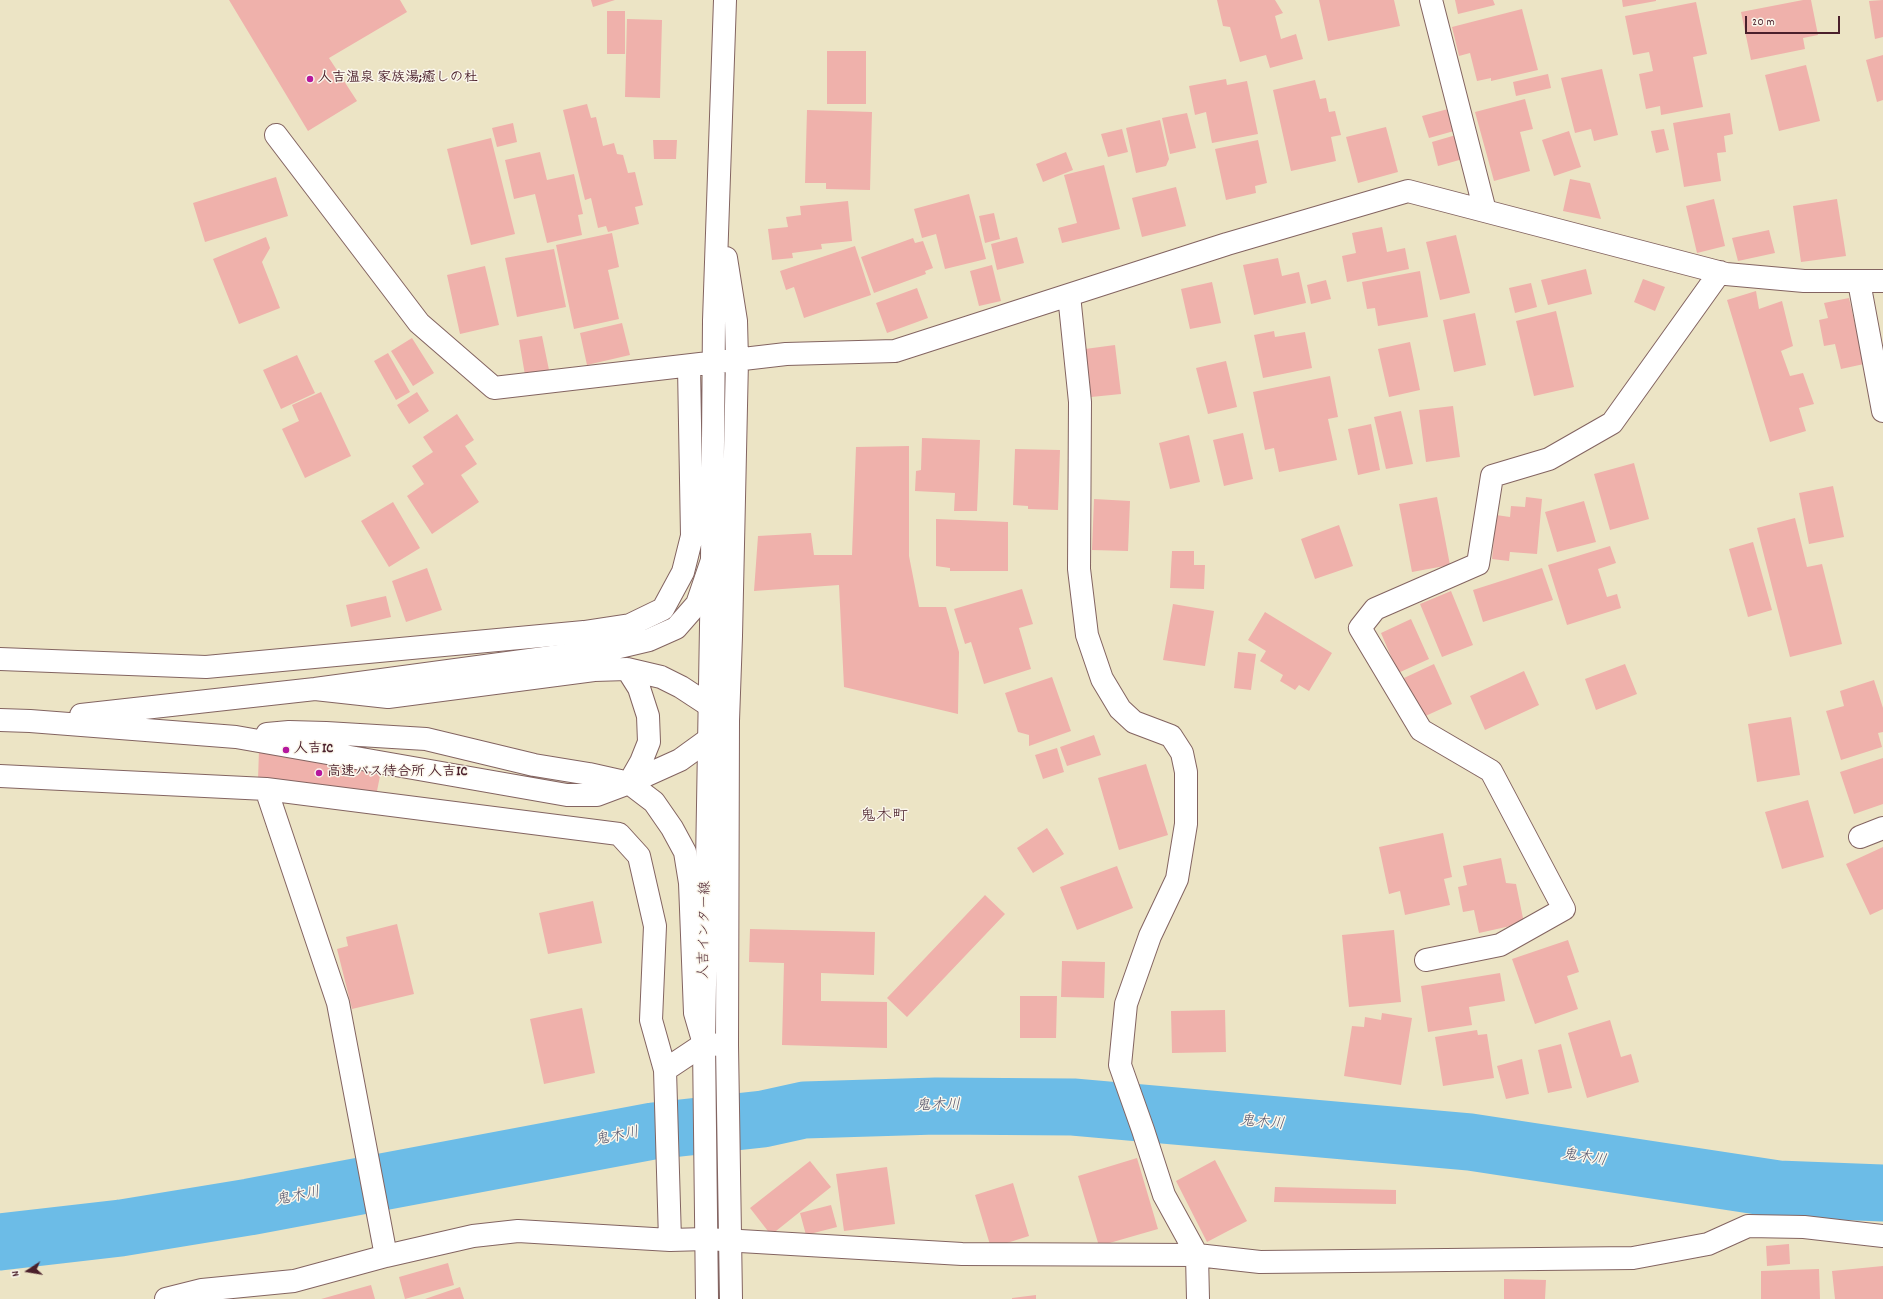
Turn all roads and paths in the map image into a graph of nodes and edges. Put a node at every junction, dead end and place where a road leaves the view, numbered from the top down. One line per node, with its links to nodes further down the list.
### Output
1 (725, 0): 4 (main road)
2 (1431, 0): 5 (main road)
3 (276, 135): 12 (main road)
4 (719, 210): 10 (main road, 人吉インター線); 11 (main road, 人吉インター線)
5 (1485, 211): 6 (main road); 9 (main road)
6 (1720, 272): 8 (main road); 29 (main road)
7 (1883, 281): 8 (main road)
8 (1859, 282): 13 (main road)
9 (1069, 295): 10 (main road); 37 (main road)
10 (737, 360): 11 (main road); 21 (main road, 人吉インター線)
11 (714, 362): 12 (main road); 14 (main road, 人吉インター線)
12 (689, 367): 15 (main road)
13 (1883, 411)
14 (712, 560): 17 (main road); 18 (main road, 人吉インター線)
15 (0, 659)
16 (627, 669): 17 (main road); 18 (main road); 25 (main road)
17 (315, 689): 20 (main road)
18 (710, 706): 21 (main road); 23 (main road, 人吉インター線)
19 (0, 720): 20 (main road)
20 (30, 721): 22 (main road)
21 (728, 721): 23 (main road); 31 (main road, 人吉インター線)
22 (236, 737): 25 (main road); 25 (main road)
23 (710, 739): 25 (main road); 30 (main road, 人吉インター線)
24 (0, 776): 26 (main road)
25 (629, 783): 30 (main road)
26 (266, 789): 32 (main road); 38 (main road)
27 (1883, 828): 28 (main road)
28 (1860, 838)
29 (1426, 960)
30 (704, 1044): 31 (main road); 32 (main road); 34 (main road, 人吉インター線)
31 (727, 1045): 36 (main road, 人吉インター線)
32 (665, 1070): 35 (main road)
33 (1883, 1236): 37 (main road)
34 (706, 1239): 35 (main road); 36 (main road); 40 (main road, 人吉インター線)
35 (670, 1240): 38 (main road)
36 (731, 1242): 37 (main road); 41 (main road, 人吉インター線)
37 (1197, 1255): 42 (main road)
38 (386, 1256): 39 (main road)
39 (166, 1299)
40 (707, 1299)
41 (731, 1299)
42 (1198, 1299)

